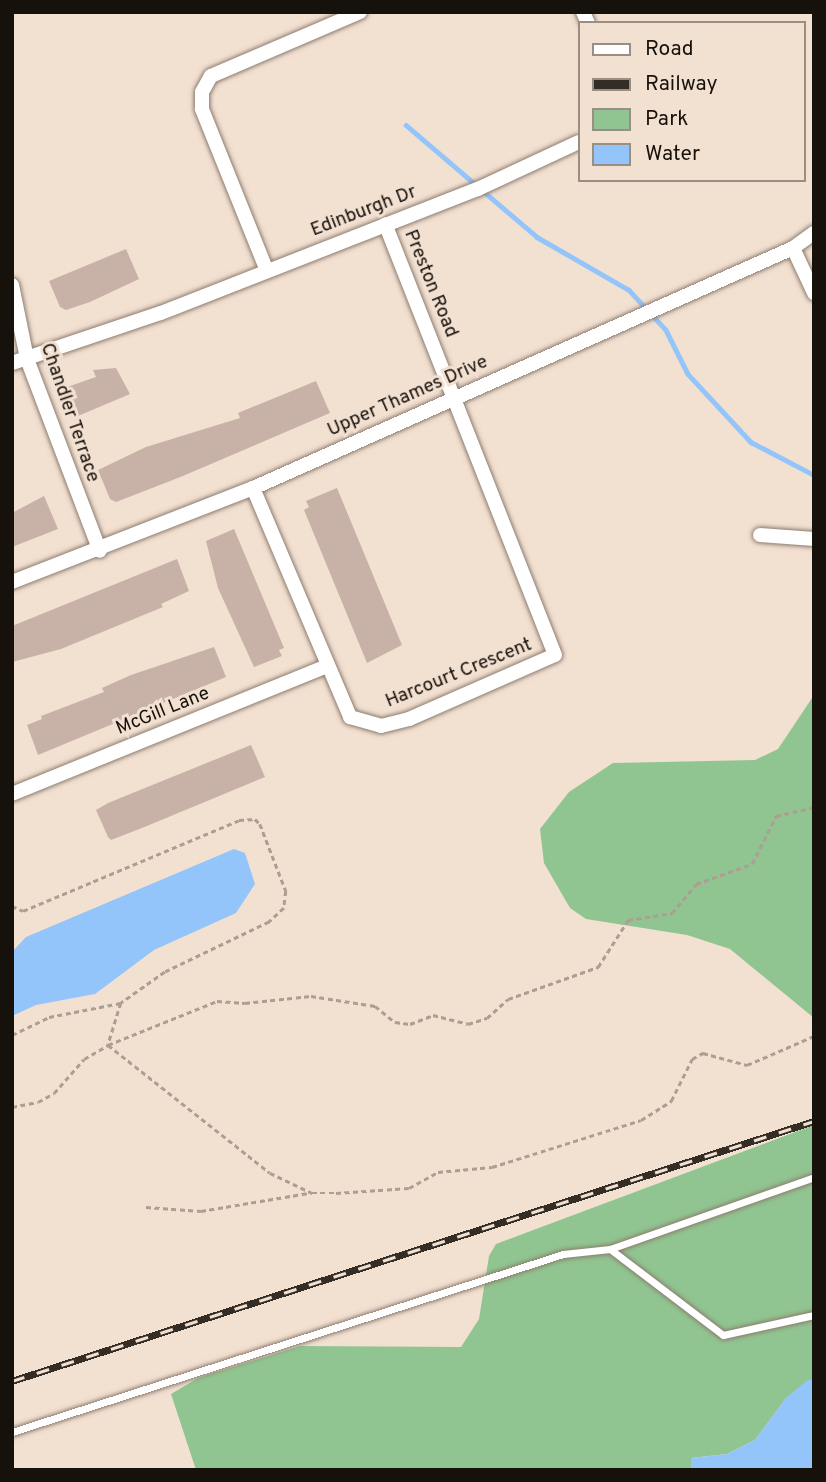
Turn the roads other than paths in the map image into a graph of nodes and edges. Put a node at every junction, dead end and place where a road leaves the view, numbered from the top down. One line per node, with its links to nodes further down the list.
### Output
1 (360, 12): 6 (street)
2 (578, 142): 3 (street, Edinburgh Dr)
3 (385, 224): 6 (street, Edinburgh Dr); 11 (street, Preston Road)
4 (814, 233): 5 (street, Upper Thames Drive)
5 (793, 248): 8 (street); 11 (street, Upper Thames Drive)
6 (267, 271): 9 (street, Edinburgh Dr)
7 (12, 285): 9 (street, Chandler Terrace)
8 (814, 293)
9 (27, 359): 10 (street, Edinburgh Dr); 15 (street, Chandler Terrace)
10 (12, 363)
11 (456, 397): 12 (street, Upper Thames Drive); 17 (street, Harcourt Crescent)
12 (253, 488): 15 (street, Upper Thames Drive); 17 (street, Harcourt Crescent)
13 (760, 535): 14 (street)
14 (814, 539)
15 (100, 551): 16 (street, Upper Thames Drive)
16 (12, 582)
17 (328, 666): 18 (street, McGill Lane)
18 (12, 794)
19 (814, 1177): 20 (lane)
20 (610, 1249): 21 (lane); 22 (lane)
21 (814, 1315)
22 (12, 1432)

